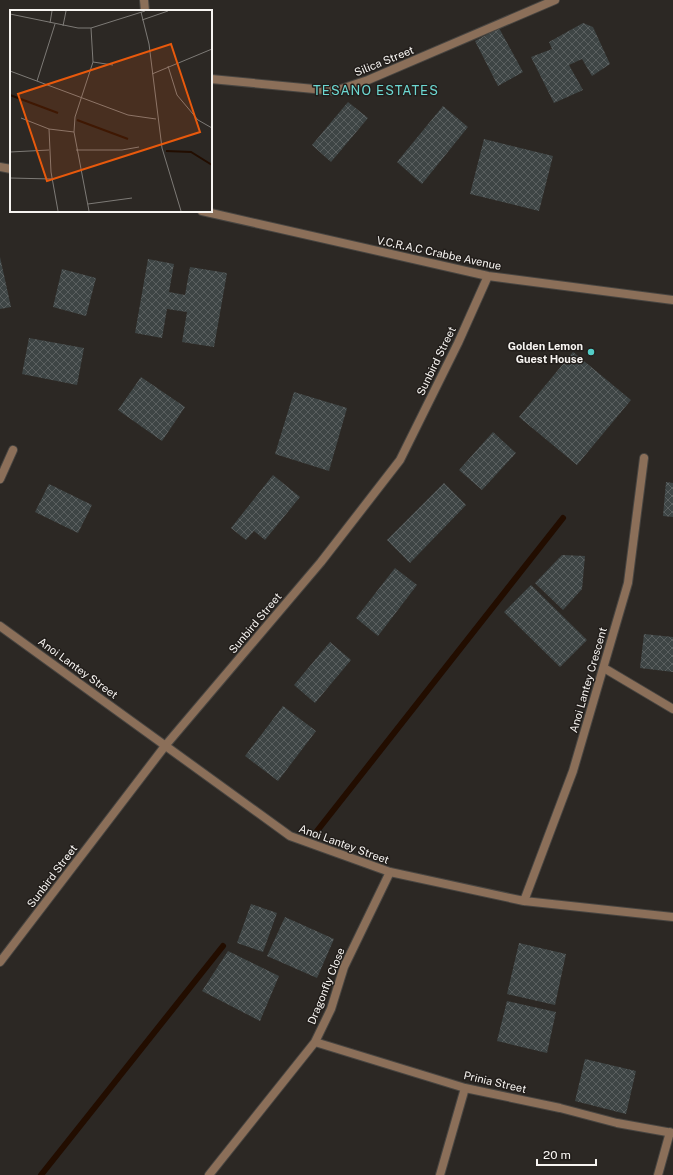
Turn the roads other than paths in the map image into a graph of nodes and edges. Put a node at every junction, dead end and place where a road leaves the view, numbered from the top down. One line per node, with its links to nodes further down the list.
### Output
1 (144, 0): 3 (street)
2 (554, 0): 4 (street, Silica Street)
3 (145, 10)
4 (212, 79)
5 (0, 167): 6 (street)
6 (10, 169)
7 (206, 212): 8 (street, V.C.R.A.C Crabbe Avenue)
8 (488, 276): 9 (street, V.C.R.A.C Crabbe Avenue); 16 (street, Sunbird Street)
9 (673, 300)
10 (13, 450): 12 (street)
11 (644, 458): 14 (street, Anoi Lantey Crescent)
12 (0, 479)
13 (0, 626): 16 (street, Anoi Lantey Street)
14 (604, 668): 15 (street); 18 (street, Anoi Lantey Crescent)
15 (673, 709)
16 (165, 746): 17 (street, Anoi Lantey Street); 20 (street, Sunbird Street)
17 (390, 872): 18 (street, Anoi Lantey Street); 21 (street, Dragonfly Close)
18 (524, 901): 19 (street, Anoi Lantey Street)
19 (673, 916)
20 (0, 962)
21 (315, 1042): 22 (street, Prinia Street); 24 (street, Dragonfly Close)
22 (465, 1088): 23 (street, Prinia Street); 25 (street)
23 (671, 1132): 26 (street)
24 (209, 1175)
25 (440, 1175)
26 (658, 1175)

